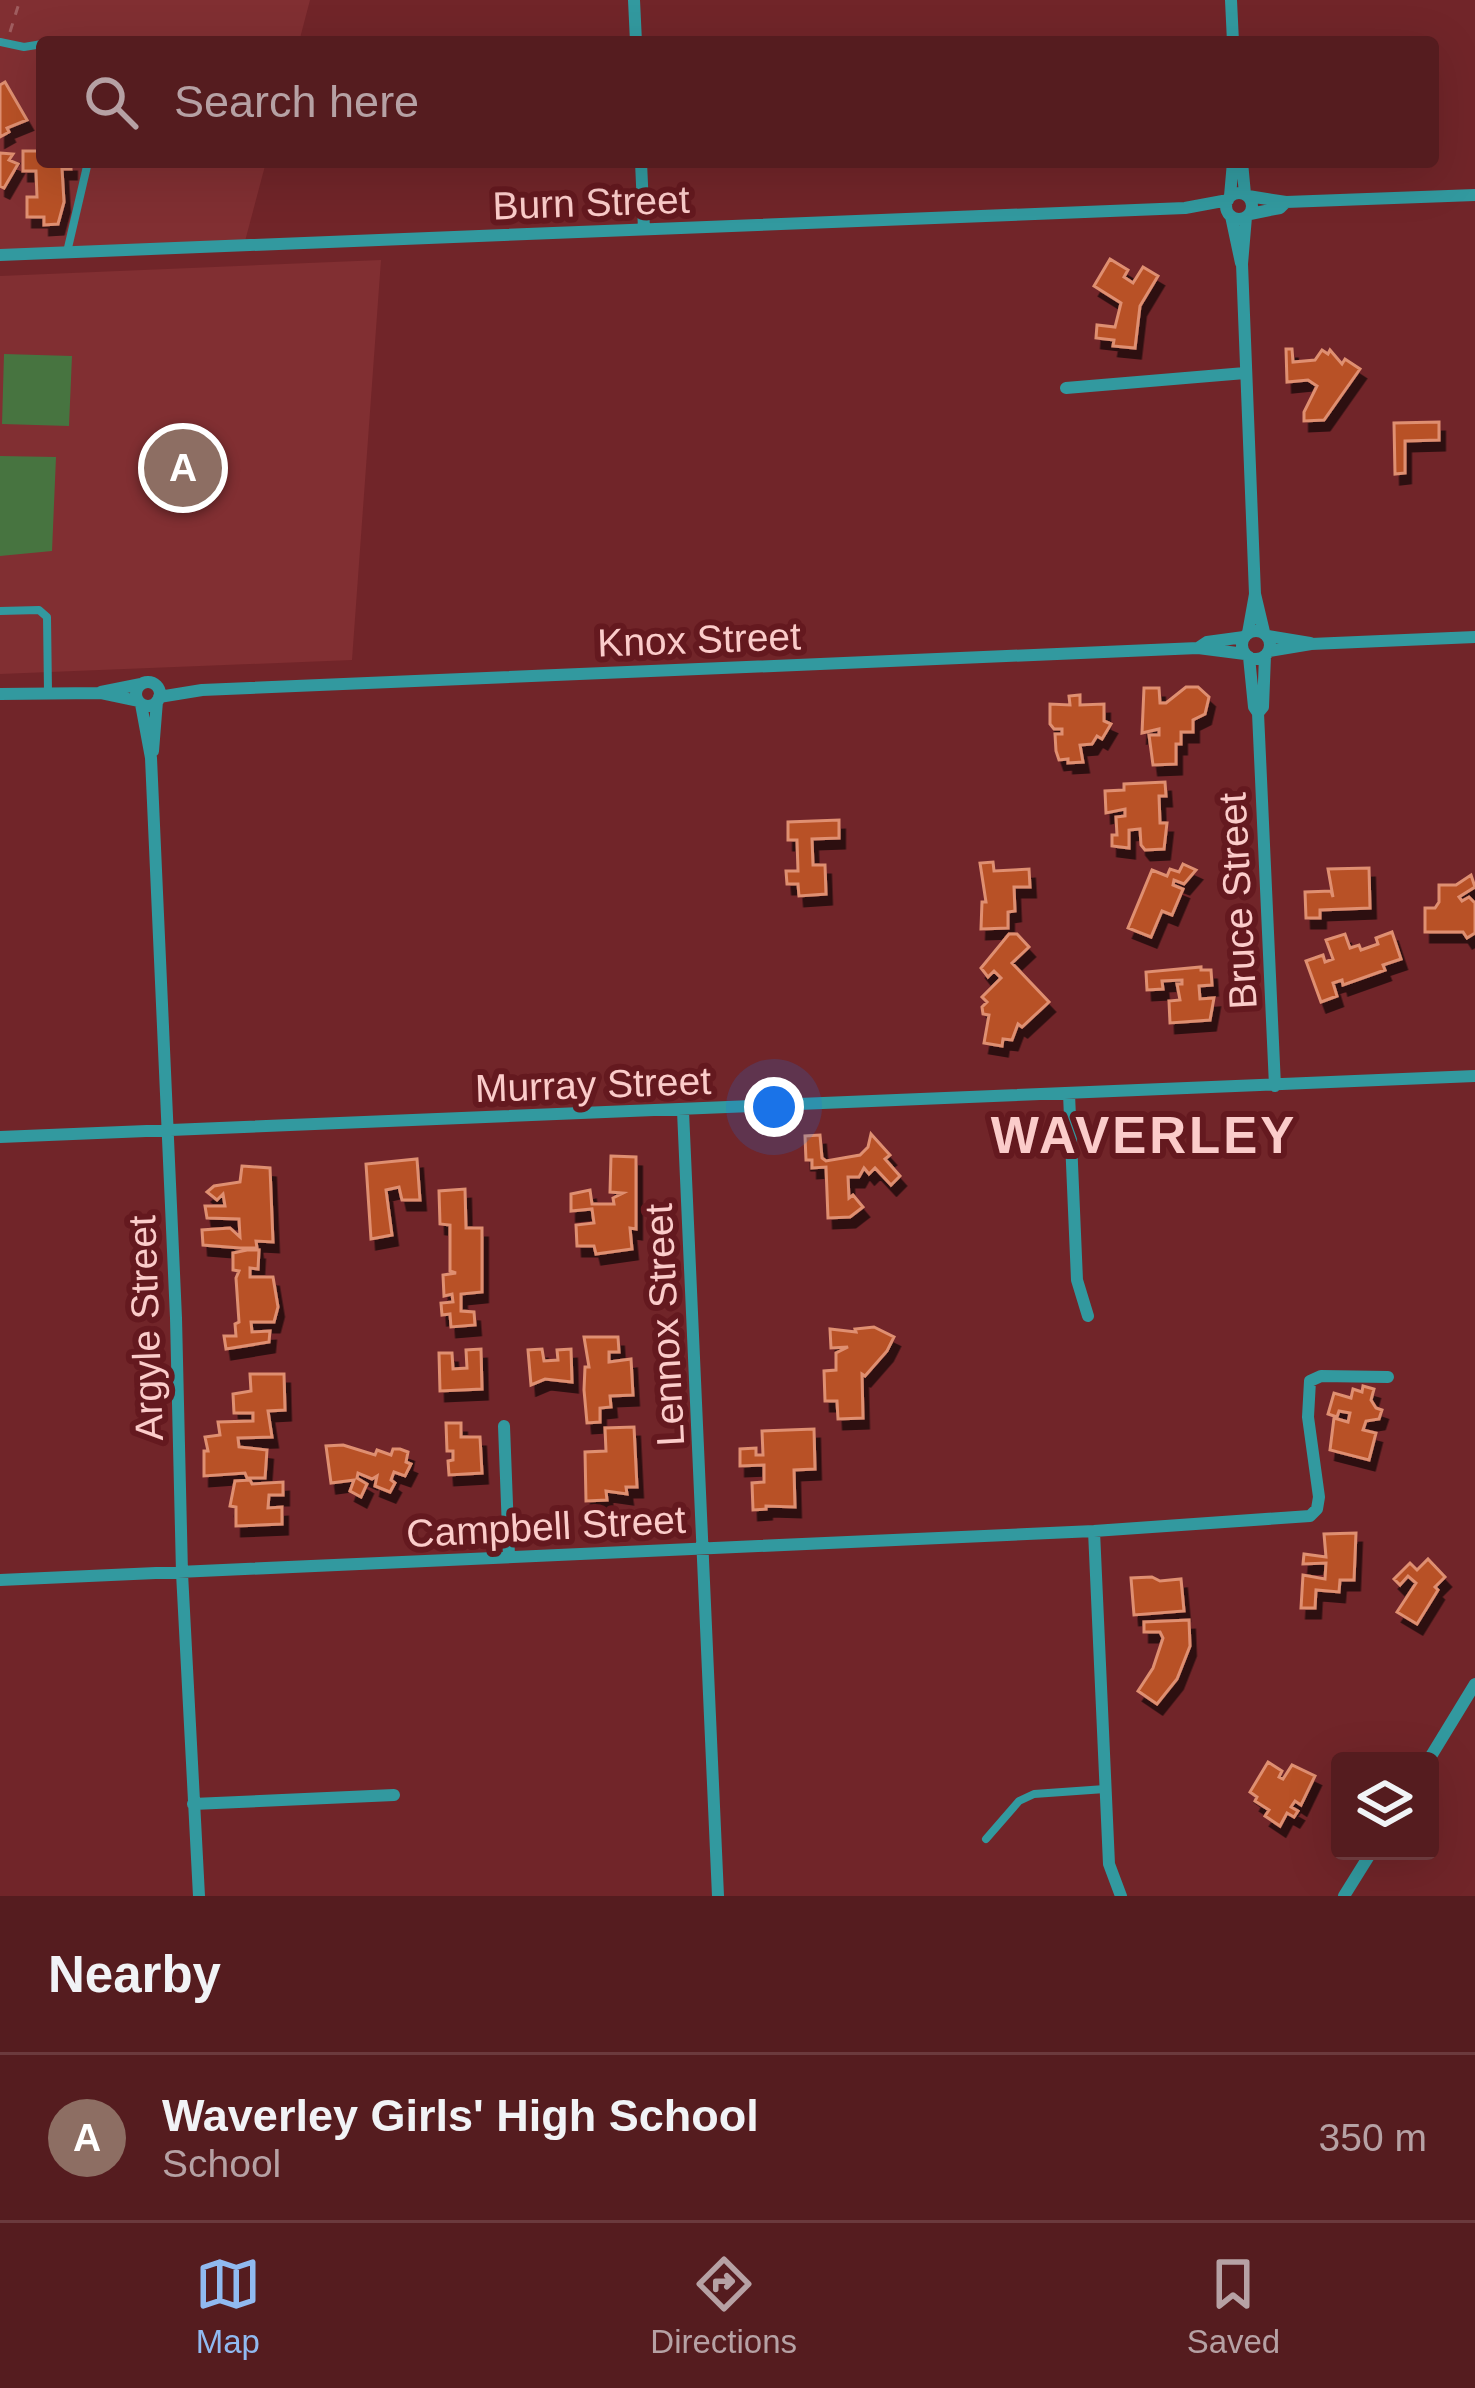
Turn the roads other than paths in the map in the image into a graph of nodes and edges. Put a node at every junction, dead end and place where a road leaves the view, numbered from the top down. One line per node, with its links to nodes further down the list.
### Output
1 (634, 0): 3 (street)
2 (1231, 0): 4 (street)
3 (636, 36)
4 (1233, 36)
5 (3, 42): 6 (lane)
6 (36, 45)
7 (87, 168): 15 (lane)
8 (641, 168): 14 (street)
9 (1238, 168): 11 (street)
10 (1475, 194): 12 (street, Burn Street)
11 (1235, 202): 12 (street, Burn Street); 13 (street); 13 (street); 14 (street, Burn Street); 17 (street)
12 (1286, 202): 13 (street, Burn Street)
13 (1248, 215): 17 (street)
14 (644, 229): 15 (street, Burn Street)
15 (67, 252): 16 (street, Burn Street)
16 (0, 255)
17 (1242, 264): 18 (street)
18 (1245, 374): 19 (street); 20 (street)
19 (1066, 388)
20 (1255, 594): 22 (street); 23 (street)
21 (0, 611): 30 (lane)
22 (1266, 634): 23 (street, Knox Street); 25 (street); 27 (street, Bruce Street)
23 (1246, 635): 26 (street, Knox Street); 28 (street, Bruce Street)
24 (1475, 637): 25 (street)
25 (1311, 644): 27 (street)
26 (1198, 648): 28 (street, Knox Street); 33 (street, Knox Street)
27 (1267, 653): 28 (street, Knox Street); 35 (street, Bruce Street)
28 (1247, 656): 35 (street, Bruce Street)
29 (141, 684): 31 (street); 33 (street); 34 (street)
30 (48, 692): 31 (street); 32 (street)
31 (100, 693): 34 (street)
32 (0, 694)
33 (158, 695): 34 (street); 36 (street, Argyle Street)
34 (140, 702): 36 (street, Argyle Street)
35 (1258, 713): 38 (street, Bruce Street)
36 (152, 758): 41 (street, Argyle Street)
37 (1475, 1076): 38 (street, Murray Street)
38 (1275, 1086): 39 (street, Murray Street)
39 (1069, 1094): 40 (street, Murray Street); 43 (street)
40 (683, 1112): 41 (street, Murray Street); 47 (street, Lennox Street)
41 (169, 1132): 42 (street, Murray Street); 49 (street, Argyle Street)
42 (0, 1138)
43 (1088, 1316)
44 (1388, 1377): 46 (street, Campbell Street)
45 (504, 1426): 48 (street)
46 (1094, 1531): 47 (street, Campbell Street); 53 (street)
47 (705, 1549): 48 (street, Campbell Street); 59 (street, Lennox Street)
48 (509, 1556): 49 (street, Campbell Street)
49 (182, 1573): 50 (street, Campbell Street); 55 (street, Argyle Street)
50 (0, 1580)
51 (1475, 1684): 52 (street)
52 (1433, 1752)
53 (1106, 1790): 56 (lane); 60 (street)
54 (394, 1795): 55 (street)
55 (194, 1804): 58 (street, Argyle Street)
56 (986, 1839)
57 (1366, 1860): 61 (street)
58 (199, 1896)
59 (718, 1896)
60 (1121, 1896)
61 (1344, 1896)

